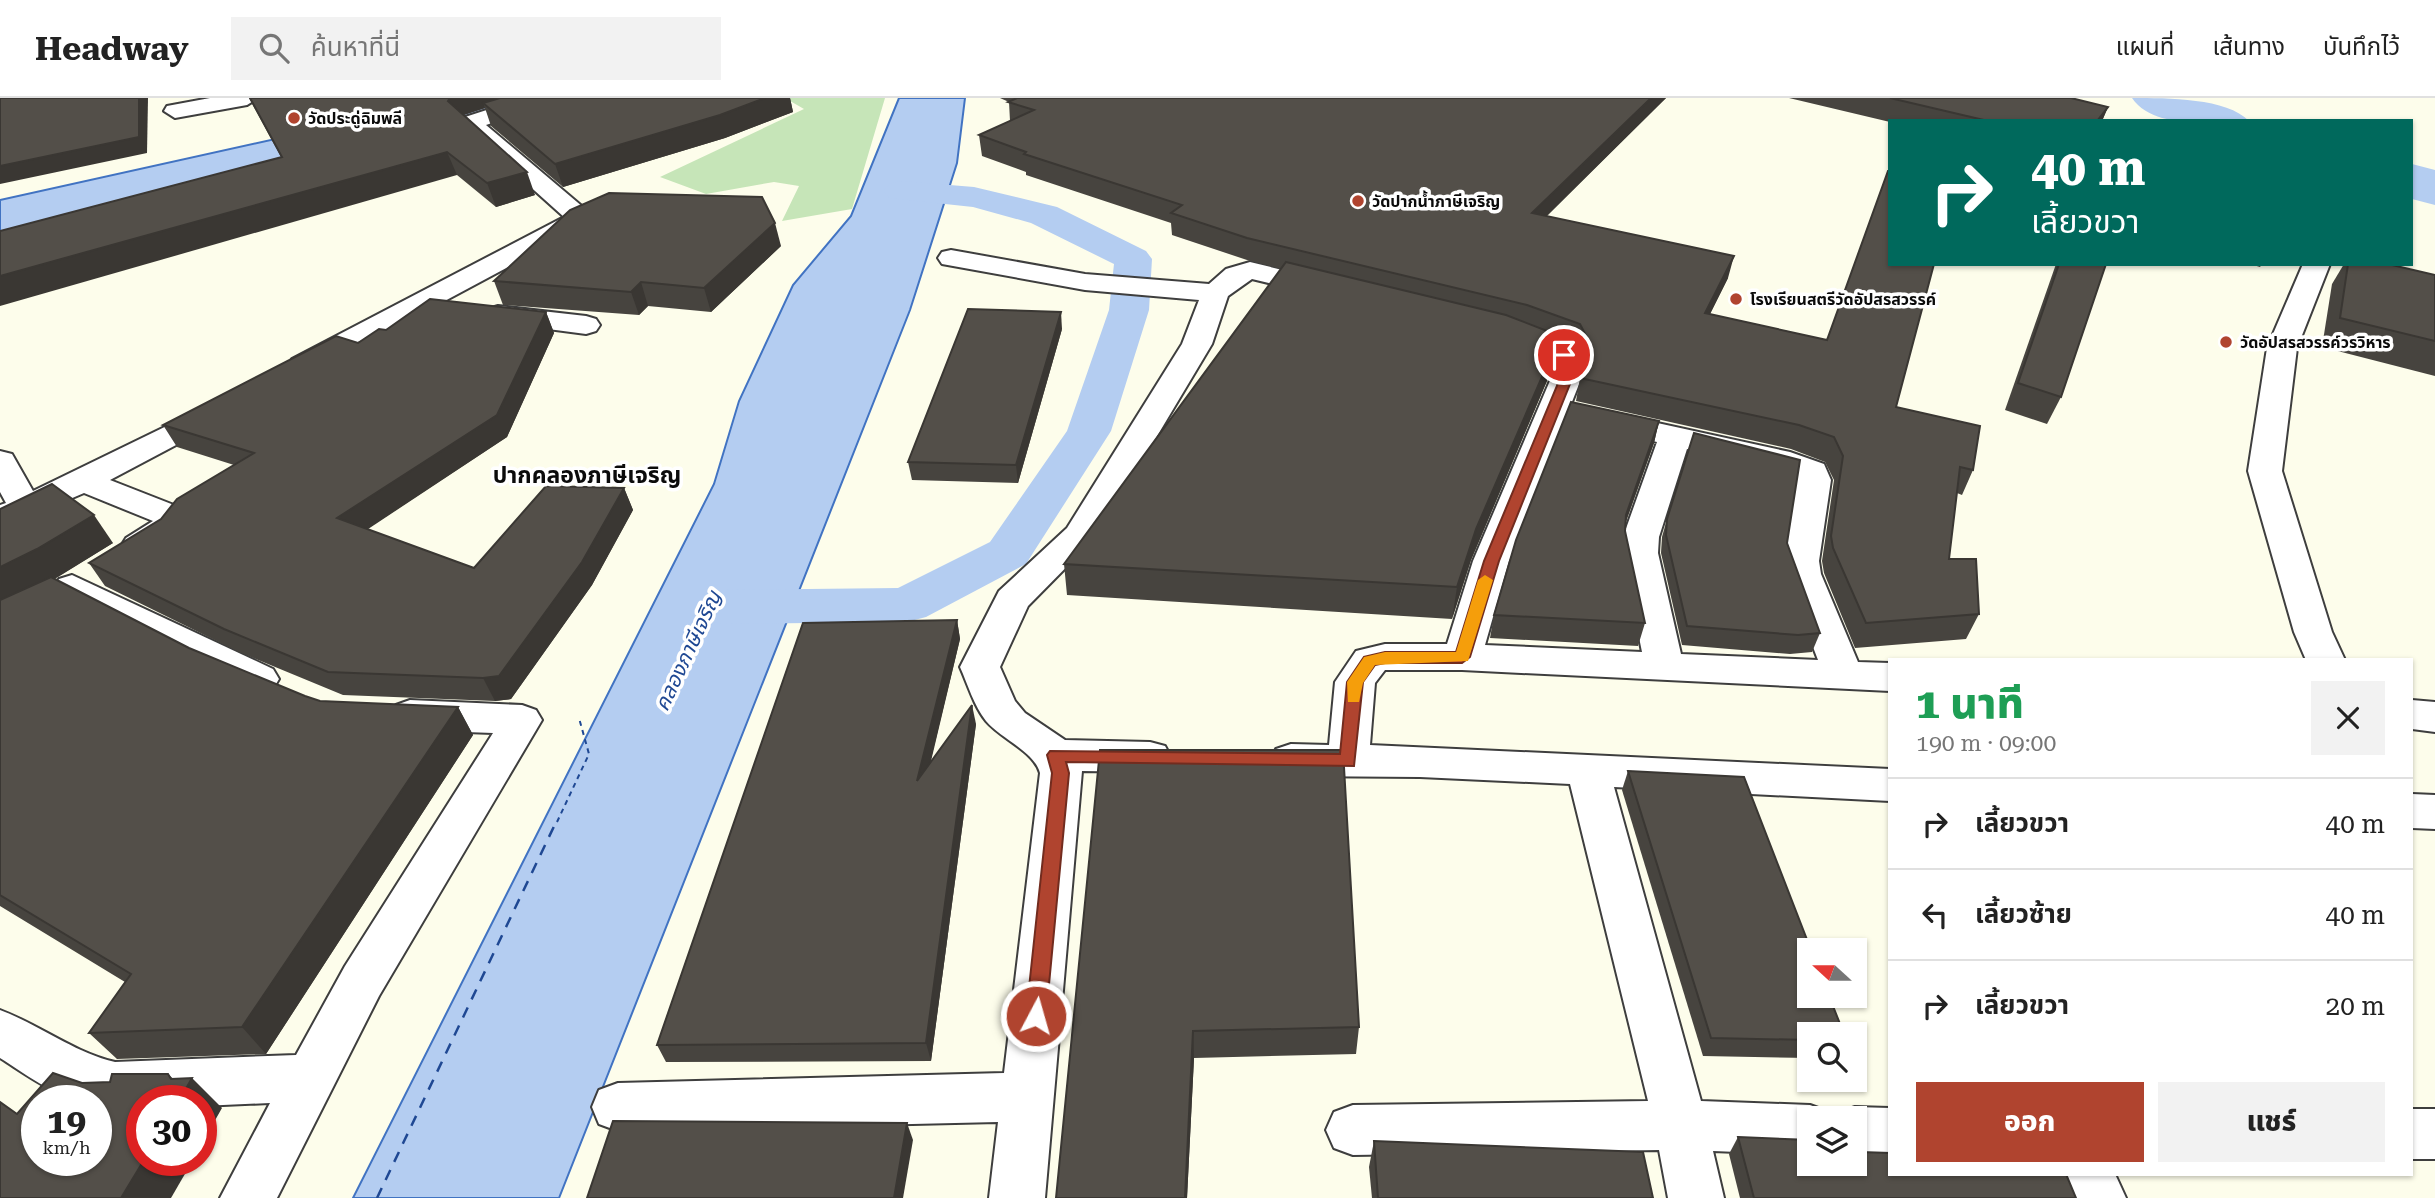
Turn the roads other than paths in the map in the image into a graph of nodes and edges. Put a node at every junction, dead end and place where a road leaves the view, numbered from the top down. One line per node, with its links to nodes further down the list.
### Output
1 (247, 98): 2 (street)
2 (175, 111)
3 (499, 113): 8 (street)
4 (951, 258): 6 (street)
5 (2315, 266): 19 (street)
6 (1215, 293): 7 (street); 27 (street)
7 (1352, 295)
8 (415, 306): 9 (street); 11 (street)
9 (586, 325)
10 (1484, 328): 13 (street)
11 (280, 377)
12 (243, 397): 16 (street)
13 (1553, 408): 14 (street); 18 (street)
14 (1675, 438): 20 (street); 21 (street)
15 (0, 461): 17 (street)
16 (83, 481): 17 (street); 23 (street)
17 (13, 512)
18 (1462, 657): 20 (street); 30 (street)
19 (2325, 658)
20 (1664, 667): 21 (street)
21 (1844, 675): 22 (street)
22 (1888, 677)
23 (293, 693)
24 (379, 714): 36 (street)
25 (2413, 715): 26 (street)
26 (2435, 717)
27 (1056, 755): 28 (street); 37 (street)
28 (1181, 758)
29 (1250, 759): 30 (street)
30 (1348, 761): 31 (street)
31 (1588, 770): 32 (street); 39 (street)
32 (1888, 785)
33 (2413, 811): 34 (street)
34 (2435, 812)
35 (0, 1032): 36 (street)
36 (313, 1078): 47 (street)
37 (1027, 1097): 38 (street); 48 (street)
38 (618, 1107)
39 (1681, 1125): 40 (street); 41 (street); 49 (street)
40 (1797, 1129)
41 (1353, 1130)
42 (1867, 1132): 43 (street)
43 (1888, 1133)
44 (2413, 1134): 45 (street)
45 (2435, 1134)
46 (2087, 1176): 50 (street)
47 (248, 1198)
48 (1017, 1198)
49 (1696, 1198)
50 (2098, 1198)

